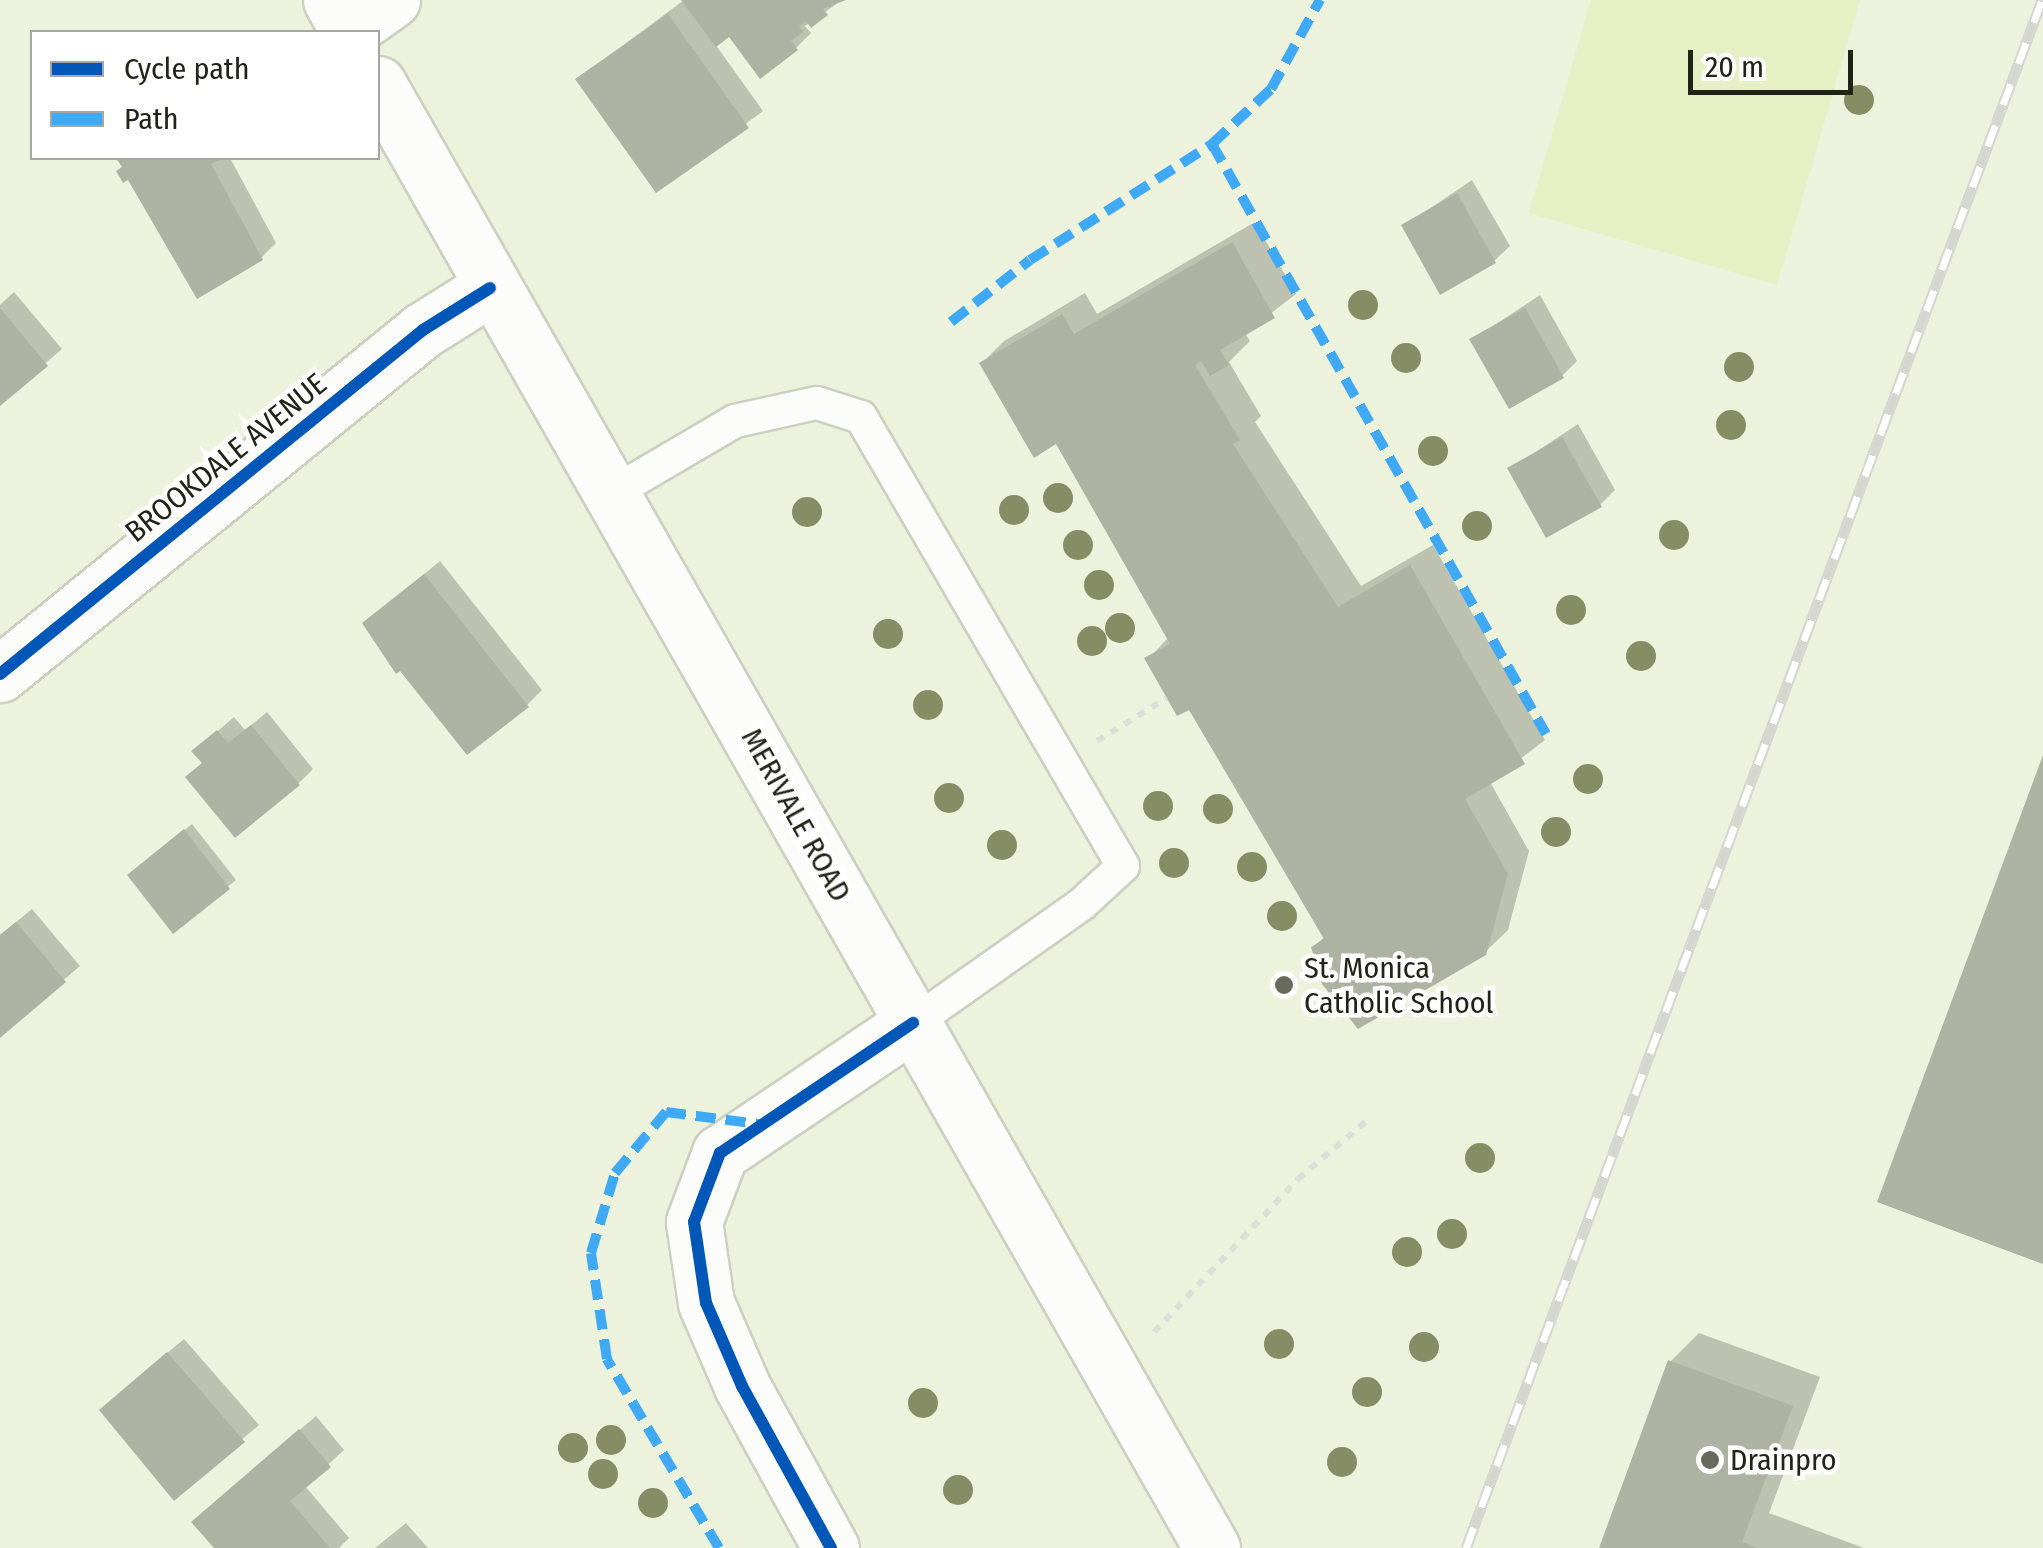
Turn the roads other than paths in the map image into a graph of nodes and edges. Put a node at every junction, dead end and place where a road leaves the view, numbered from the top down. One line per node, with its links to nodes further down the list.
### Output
1 (392, 0): 2 (main road)
2 (343, 21)
3 (380, 88): 4 (main road, MERIVALE ROAD)
4 (490, 288): 5 (main road, MERIVALE ROAD); 6 (main road, BROOKDALE AVENUE)
5 (614, 492): 7 (main road, MERIVALE ROAD); 7 (lane)
6 (0, 674)
7 (913, 1023): 8 (main road); 9 (main road, MERIVALE ROAD)
8 (831, 1548)
9 (1212, 1548)

